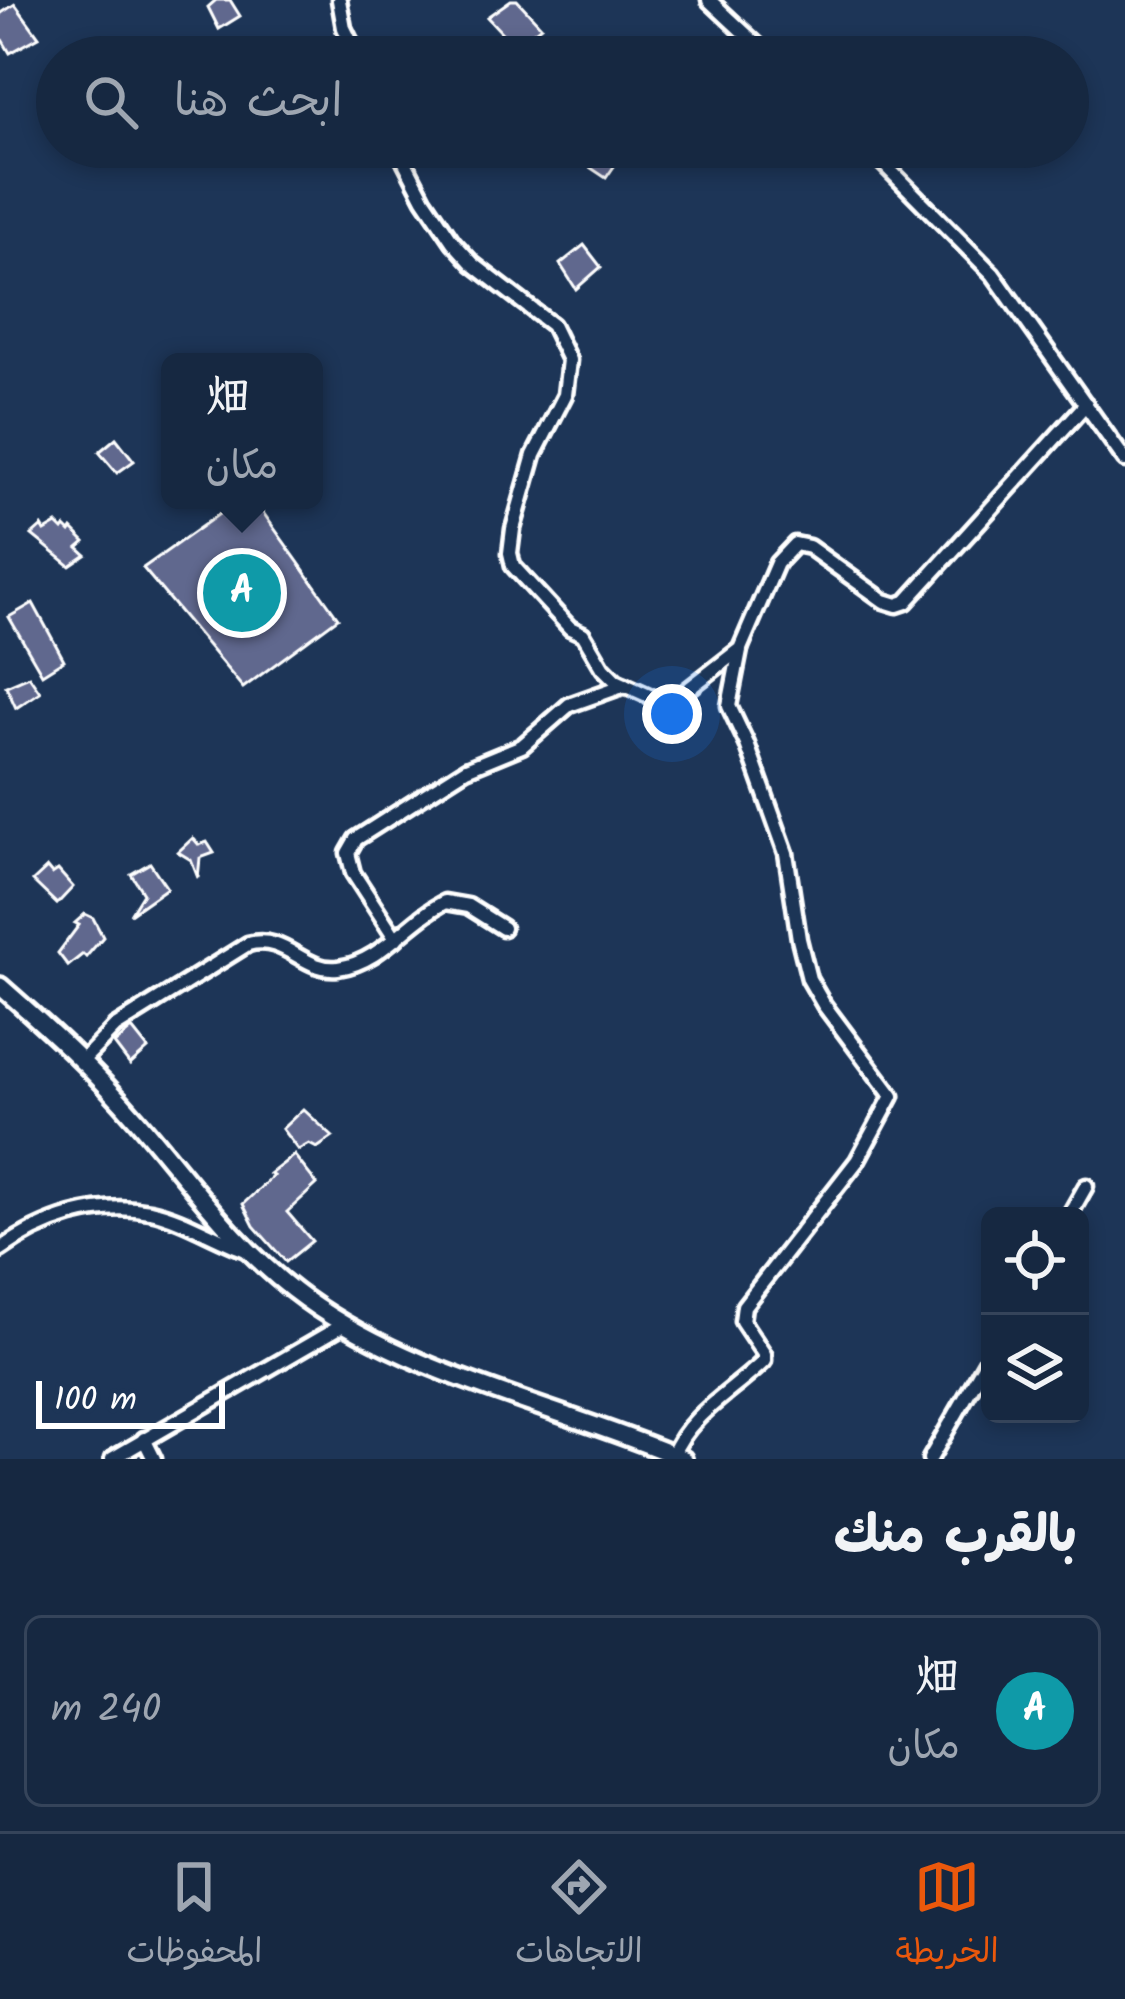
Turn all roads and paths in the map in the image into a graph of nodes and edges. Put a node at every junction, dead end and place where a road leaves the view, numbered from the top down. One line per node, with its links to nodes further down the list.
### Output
1 (339, 0): 5 (street)
2 (710, 0): 4 (street)
3 (728, 0): 4 (street)
4 (727, 17): 6 (street)
5 (348, 36)
6 (747, 36)
7 (408, 168): 12 (street)
8 (888, 168): 9 (street)
9 (1087, 404): 10 (street); 11 (street)
10 (1125, 460)
11 (740, 649): 12 (street); 24 (street)
12 (625, 685): 14 (street)
13 (503, 928): 14 (street)
14 (396, 939): 16 (street)
15 (0, 986): 16 (street)
16 (82, 1061): 20 (street)
17 (1086, 1186): 18 (street)
18 (1074, 1207)
19 (0, 1250): 20 (street)
20 (248, 1251): 21 (street)
21 (345, 1324): 23 (street); 24 (street)
22 (981, 1371): 27 (street)
23 (144, 1439): 25 (street); 26 (street)
24 (678, 1457)
25 (112, 1459)
26 (154, 1459)
27 (930, 1459)

